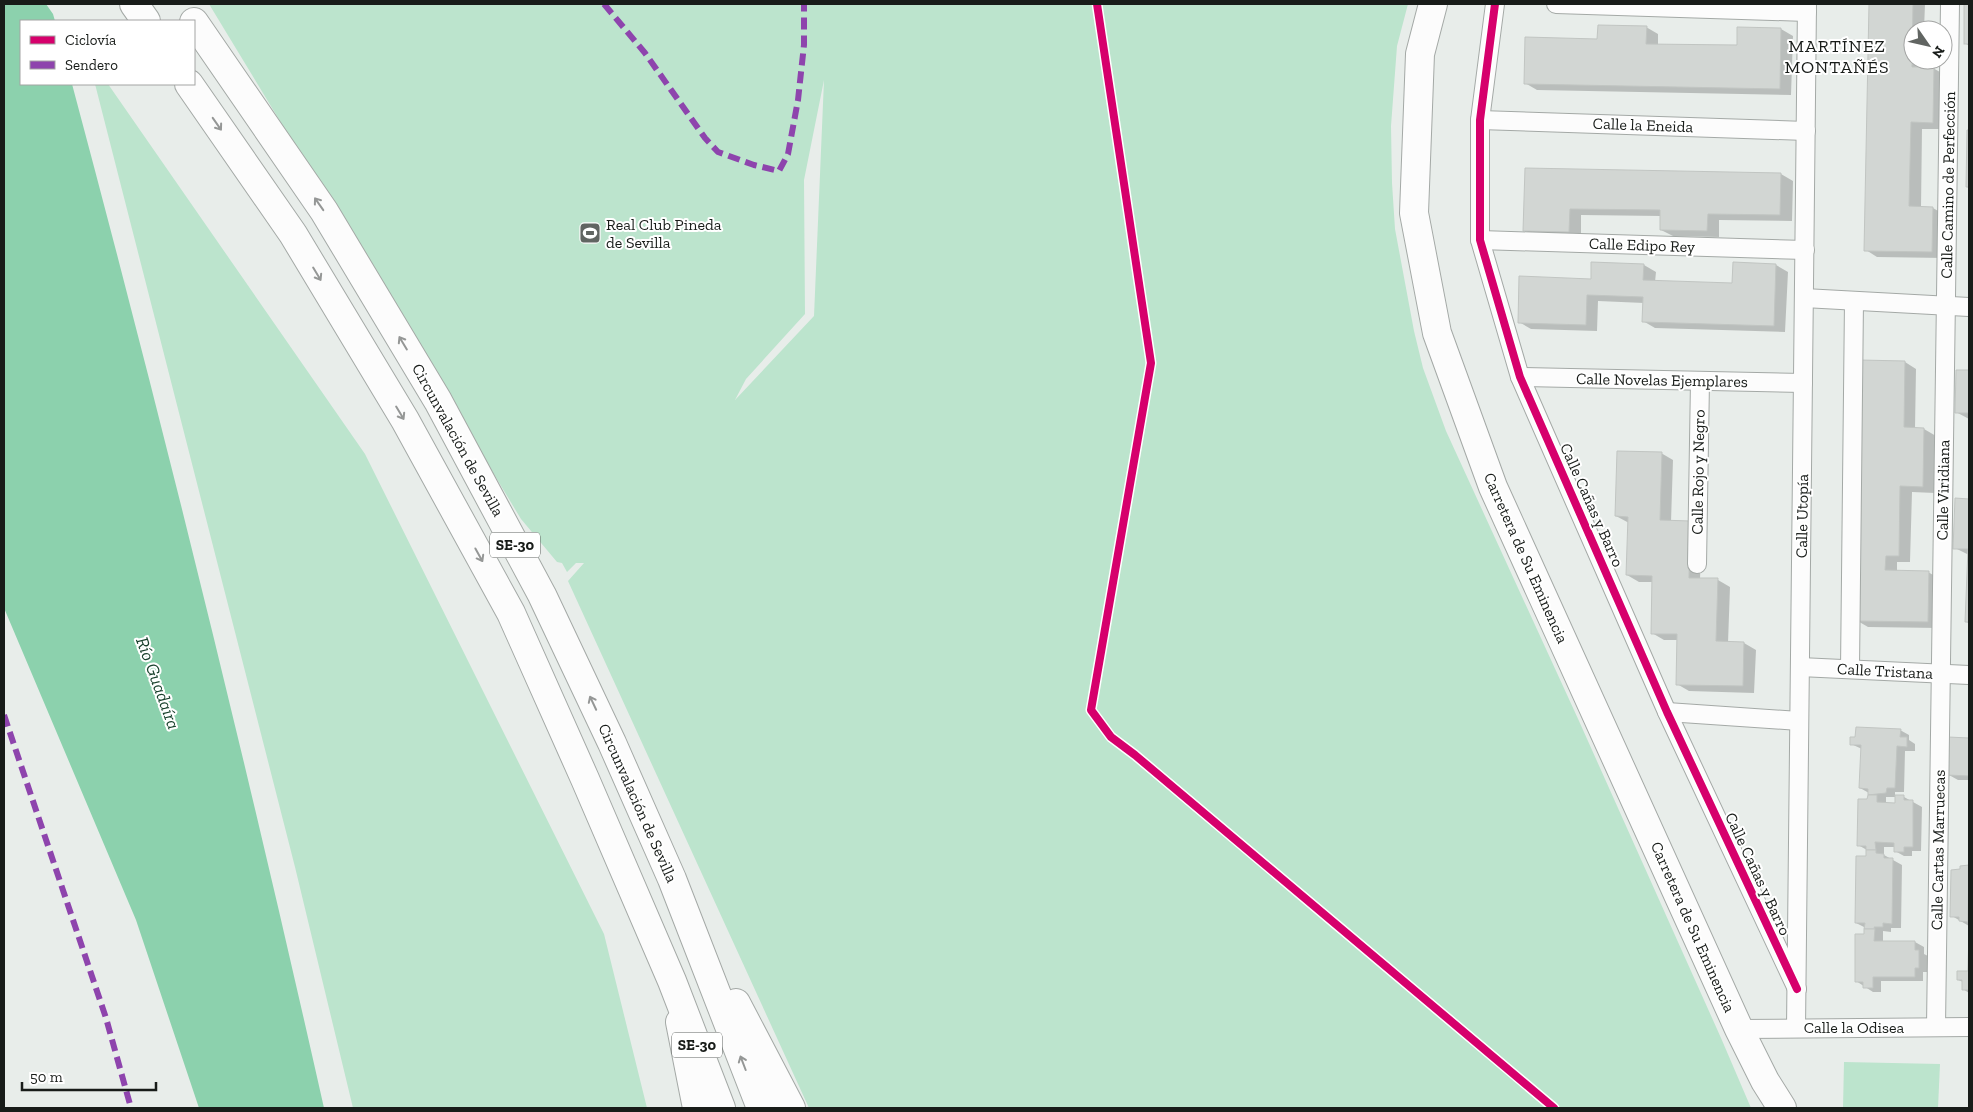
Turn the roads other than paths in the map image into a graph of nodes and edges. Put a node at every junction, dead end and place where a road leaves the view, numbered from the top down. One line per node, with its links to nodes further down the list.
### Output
1 (134, 4): 8 (main road)
2 (181, 4): 9 (main road, Circunvalación de Sevilla / SE-30)
3 (1433, 4): 36 (main road, Carretera de Su Eminencia)
4 (1495, 4): 12 (street, Calle Cañas y Barro)
5 (1556, 4): 7 (street)
6 (1950, 4): 18 (street, Calle Camino de Perfección)
7 (1807, 8): 13 (street, Calle Utopía)
8 (145, 20)
9 (192, 20)
10 (195, 25): 30 (main road, Circunvalación de Sevilla / SE-30, one-way to 10)
11 (190, 85): 31 (main road, SE-30, one-way to 31)
12 (1480, 120): 13 (street, Calle la Eneida); 14 (street, Calle Cañas y Barro)
13 (1806, 131): 15 (street, Calle Utopía)
14 (1480, 240): 15 (street, Calle Edipo Rey); 20 (street, Calle Cañas y Barro)
15 (1805, 250): 16 (street, Calle Utopía)
16 (1804, 298): 17 (street); 22 (street, Calle Utopía)
17 (1854, 301): 18 (street); 25 (street)
18 (1946, 307): 19 (street); 26 (street, Calle Viridiana)
19 (1969, 307)
20 (1520, 377): 21 (street, Calle Novelas Ejemplares); 28 (street, Calle Cañas y Barro)
21 (1700, 381): 22 (street, Calle Novelas Ejemplares); 23 (street, Calle Rojo y Negro)
22 (1803, 383): 24 (street, Calle Utopía)
23 (1697, 564)
24 (1800, 667): 25 (street, Calle Tristana); 29 (street, Calle Utopía)
25 (1850, 669): 26 (street, Calle Tristana)
26 (1941, 674): 27 (street, Calle Tristana); 33 (street, Calle Cartas Marruecas)
27 (1969, 675)
28 (1667, 712): 29 (street); 32 (street, Calle Cañas y Barro)
29 (1799, 721): 32 (street, Calle Utopía)
30 (672, 879): 40 (main road, Circunvalación de Sevilla / SE-30, one-way to 30); 41 (main road)
31 (672, 981): 38 (main road); 39 (main road, SE-30)
32 (1796, 989): 35 (street, Calle Utopía)
33 (1936, 1027): 34 (street, Calle la Odisea); 35 (street, Calle la Odisea)
34 (1969, 1027)
35 (1796, 1028): 36 (street, Calle la Odisea)
36 (1739, 1029): 37 (main road, Carretera de Su Eminencia)
37 (1765, 1081): 42 (main road, Carretera de Su Eminencia); 43 (main road, Carretera de Su Eminencia)
38 (697, 1108)
39 (721, 1108)
40 (760, 1108)
41 (791, 1108)
42 (1776, 1108)
43 (1782, 1108)

